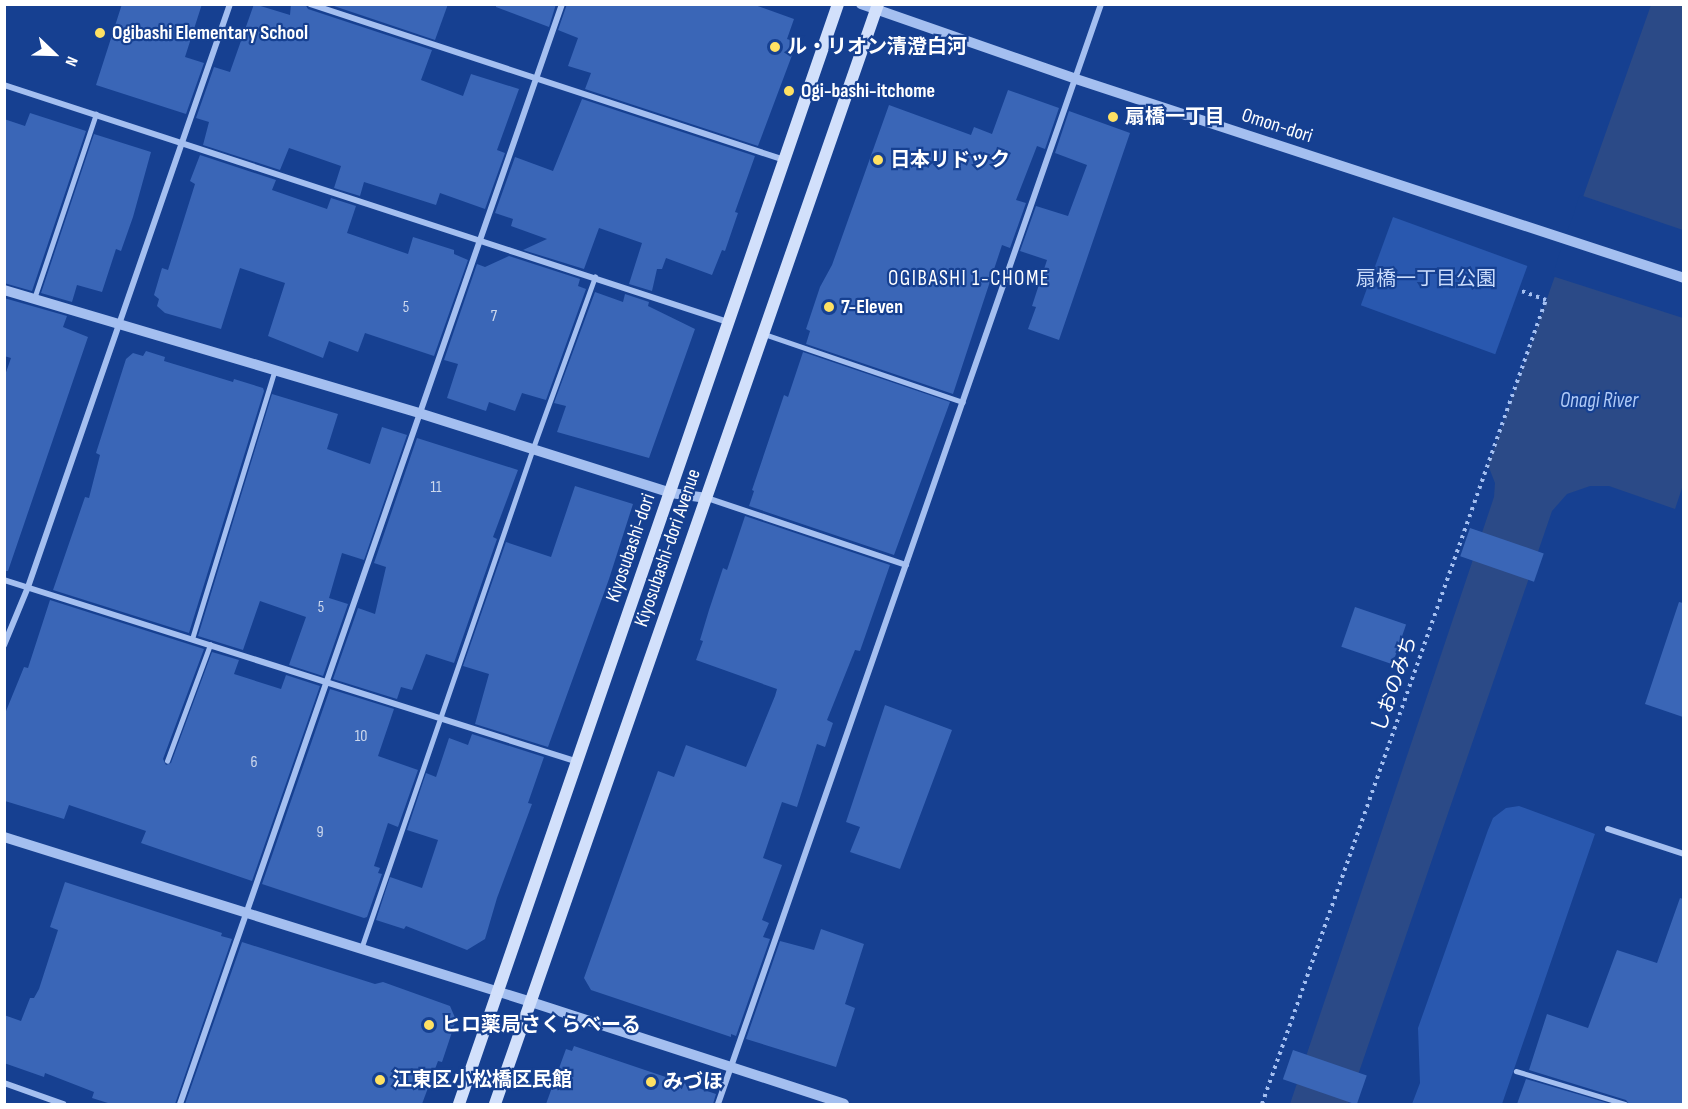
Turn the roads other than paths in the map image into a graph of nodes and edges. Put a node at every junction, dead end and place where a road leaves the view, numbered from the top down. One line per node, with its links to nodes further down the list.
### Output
1 (230, 4): 12 (street)
2 (310, 4): 8 (street)
3 (562, 4): 8 (street)
4 (838, 4): 13 (main road, Kiyosubashi-dori)
5 (861, 4): 7 (street, Omon-dori)
6 (1101, 4): 9 (street)
7 (877, 7): 9 (street, Omon-dori); 21 (main road, Kiyosubashi-dori Avenue)
8 (537, 77): 13 (street); 14 (street)
9 (1076, 79): 16 (street, Omon-dori); 23 (street)
10 (4, 85): 11 (street)
11 (96, 114): 12 (street); 18 (lane)
12 (182, 142): 14 (street); 20 (street)
13 (785, 160): 19 (main road, Kiyosubashi-dori)
14 (481, 240): 15 (street); 24 (street)
15 (595, 277): 19 (street); 25 (lane)
16 (1683, 278)
17 (4, 290): 18 (street)
18 (34, 299): 20 (street)
19 (729, 322): 26 (main road, Kiyosubashi-dori)
20 (119, 323): 22 (street); 30 (street)
21 (763, 334): 23 (lane); 27 (main road, Kiyosubashi-dori Avenue)
22 (275, 369): 24 (street); 31 (lane)
23 (963, 402): 28 (street)
24 (419, 413): 25 (street); 34 (street)
25 (533, 448): 26 (street); 35 (lane)
26 (670, 493): 27 (street); 37 (main road, Kiyosubashi-dori)
27 (707, 498): 28 (street); 44 (main road, Kiyosubashi-dori Avenue)
28 (906, 565): 45 (street)
29 (4, 580): 30 (street)
30 (28, 587): 31 (street); 32 (street)
31 (192, 639): 33 (street)
32 (4, 645)
33 (210, 645): 34 (street); 36 (lane)
34 (327, 682): 35 (street); 41 (street)
35 (440, 718): 37 (street); 42 (lane)
36 (167, 761)
37 (578, 762): 43 (main road, Kiyosubashi-dori)
38 (1608, 829): 40 (street)
39 (4, 837): 41 (street)
40 (1683, 854)
41 (247, 912): 42 (street); 49 (street)
42 (361, 949): 43 (street)
43 (498, 993): 44 (street); 50 (main road, Kiyosubashi-dori)
44 (531, 1002): 45 (street); 51 (main road, Kiyosubashi-dori Avenue)
45 (731, 1068): 52 (street); 53 (street)
46 (1516, 1071): 54 (lane)
47 (4, 1083): 48 (street)
48 (63, 1104)
49 (180, 1104)
50 (459, 1104)
51 (495, 1104)
52 (718, 1104)
53 (844, 1104)
54 (1625, 1104)

